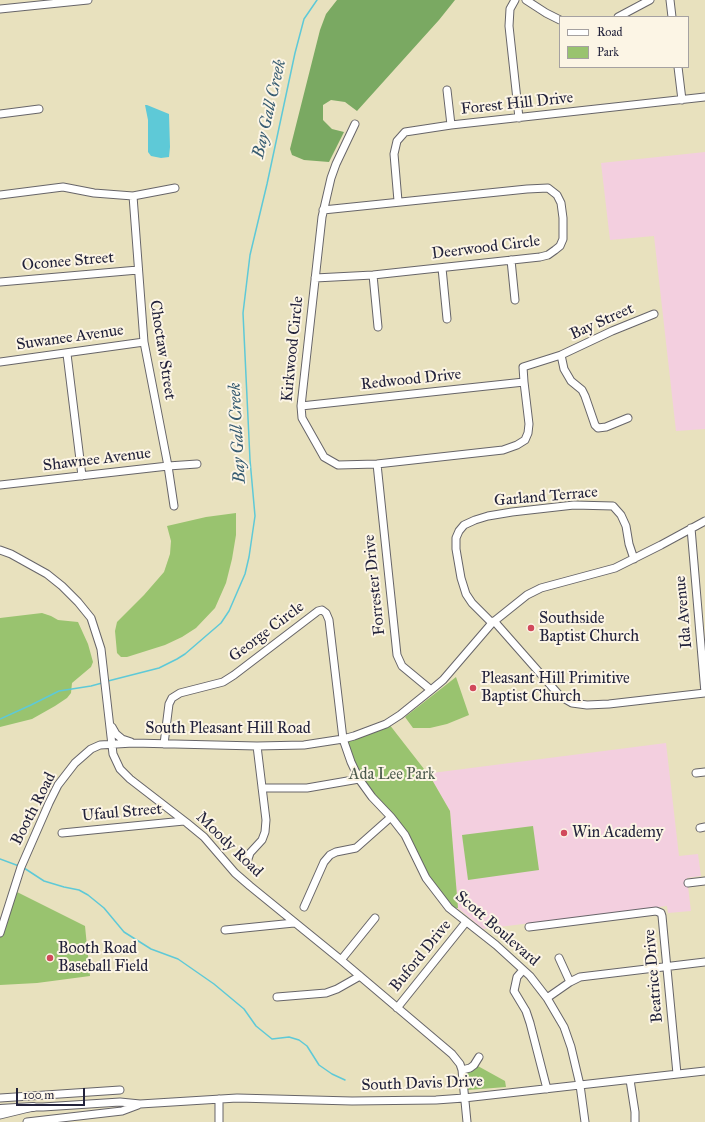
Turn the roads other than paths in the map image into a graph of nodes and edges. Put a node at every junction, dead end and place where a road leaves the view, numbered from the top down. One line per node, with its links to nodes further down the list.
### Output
1 (86, 0): 6 (street)
2 (515, 0): 16 (street)
3 (526, 0): 9 (street)
4 (650, 0): 7 (street)
5 (670, 0): 8 (street)
6 (0, 9)
7 (620, 16)
8 (672, 16)
9 (559, 20)
10 (678, 68): 13 (street)
11 (447, 90): 18 (street)
12 (705, 97): 13 (street, Forest Hill Drive)
13 (682, 100): 16 (street, Forest Hill Drive)
14 (39, 109): 15 (street)
15 (0, 114)
16 (519, 118): 18 (street, Forest Hill Drive)
17 (355, 124): 23 (street, Kirkwood Circle)
18 (451, 125): 22 (street, Forest Hill Drive)
19 (175, 188): 21 (street)
20 (0, 195): 21 (street)
21 (133, 196): 26 (street, Choctaw Street)
22 (398, 202): 23 (street, Deerwood Circle); 24 (street, Deerwood Circle)
23 (323, 210): 28 (street, Kirkwood Circle)
24 (511, 260): 25 (street, Deerwood Circle); 30 (street)
25 (442, 268): 27 (street, Deerwood Circle); 32 (street)
26 (138, 270): 29 (street, Oconee Street); 34 (street, Choctaw Street)
27 (373, 275): 28 (street, Deerwood Circle); 33 (street)
28 (314, 278): 39 (street, Kirkwood Circle)
29 (0, 282)
30 (515, 300)
31 (654, 314): 36 (street, Bay Street)
32 (447, 319)
33 (378, 327)
34 (144, 342): 35 (street, Suwanee Avenue); 43 (street, Choctaw Street)
35 (67, 354): 37 (street, Suwanee Avenue); 44 (street)
36 (561, 355): 38 (street, Bay Street); 40 (street)
37 (0, 362)
38 (524, 382): 39 (street, Redwood Drive); 42 (street, Kirkwood Circle)
39 (301, 406): 42 (street, Kirkwood Circle)
40 (628, 418)
41 (197, 464): 43 (street, Shawnee Avenue)
42 (376, 464): 52 (street, Forrester Drive)
43 (168, 466): 44 (street, Shawnee Avenue); 46 (street, Choctaw Street)
44 (82, 476): 45 (street, Shawnee Avenue)
45 (0, 485)
46 (174, 506)
47 (705, 520): 48 (street, South Pleasant Hill Road)
48 (691, 528): 50 (street, South Pleasant Hill Road); 53 (street, Ida Avenue)
49 (0, 550): 54 (street, Moody Road)
50 (634, 559): 51 (street, South Pleasant Hill Road); 51 (street, Garland Terrace)
51 (493, 622): 52 (street, South Pleasant Hill Road); 53 (street)
52 (431, 690): 55 (street, South Pleasant Hill Road)
53 (705, 693)
54 (109, 720): 56 (street); 57 (street, Moody Road)
55 (343, 739): 58 (street, George Circle); 59 (street, South Pleasant Hill Road); 62 (street, Scott Boulevard)
56 (133, 743): 57 (street, South Pleasant Hill Road); 58 (street, South Pleasant Hill Road)
57 (112, 744): 65 (street, Moody Road); 76 (street, Booth Road)
58 (164, 744): 59 (street, South Pleasant Hill Road)
59 (257, 746): 63 (street)
60 (705, 772): 61 (street)
61 (696, 773)
62 (359, 779): 63 (street); 64 (street, Scott Boulevard)
63 (262, 788): 67 (street)
64 (391, 817): 70 (street); 72 (street, Scott Boulevard)
65 (184, 821): 66 (street, Ufaul Street); 73 (street, Moody Road)
66 (62, 832)
67 (247, 862)
68 (705, 881): 69 (street)
69 (688, 883)
70 (304, 907)
71 (375, 918): 78 (street)
72 (466, 922): 81 (street, Scott Boulevard); 86 (street, Buford Drive)
73 (294, 923): 75 (street); 78 (street, Moody Road)
74 (529, 927): 80 (street, Beatrice Drive)
75 (224, 930)
76 (0, 933)
77 (559, 958): 83 (street)
78 (341, 960): 82 (street, Moody Road)
79 (705, 962): 80 (street)
80 (667, 967): 83 (street); 90 (street, Beatrice Drive)
81 (523, 970): 85 (street, Scott Boulevard); 93 (street)
82 (360, 976): 84 (street); 86 (street, Moody Road)
83 (570, 982): 85 (street)
84 (277, 997)
85 (547, 998): 92 (street, Scott Boulevard)
86 (397, 1008): 88 (street, Moody Road)
87 (479, 1057): 88 (street)
88 (462, 1070): 96 (street, Moody Road)
89 (705, 1071): 90 (street, South Davis Drive)
90 (677, 1074): 91 (street, South Davis Drive)
91 (630, 1080): 92 (street, South Davis Drive); 106 (street)
92 (580, 1085): 93 (street, South Davis Drive); 105 (street, Scott Boulevard)
93 (547, 1089): 96 (street, South Davis Drive)
94 (120, 1090): 95 (street)
95 (0, 1098)
96 (464, 1098): 97 (street, South Davis Drive); 104 (street, Moody Road)
97 (219, 1099): 98 (street, South Davis Drive); 103 (street)
98 (140, 1104): 99 (street, South Davis Drive); 102 (street, South Davis Drive)
99 (33, 1108): 100 (main road); 101 (street, South Davis Drive)
100 (0, 1109)
101 (0, 1115)
102 (27, 1122)
103 (219, 1122)
104 (467, 1122)
105 (585, 1122)
106 (635, 1122)

